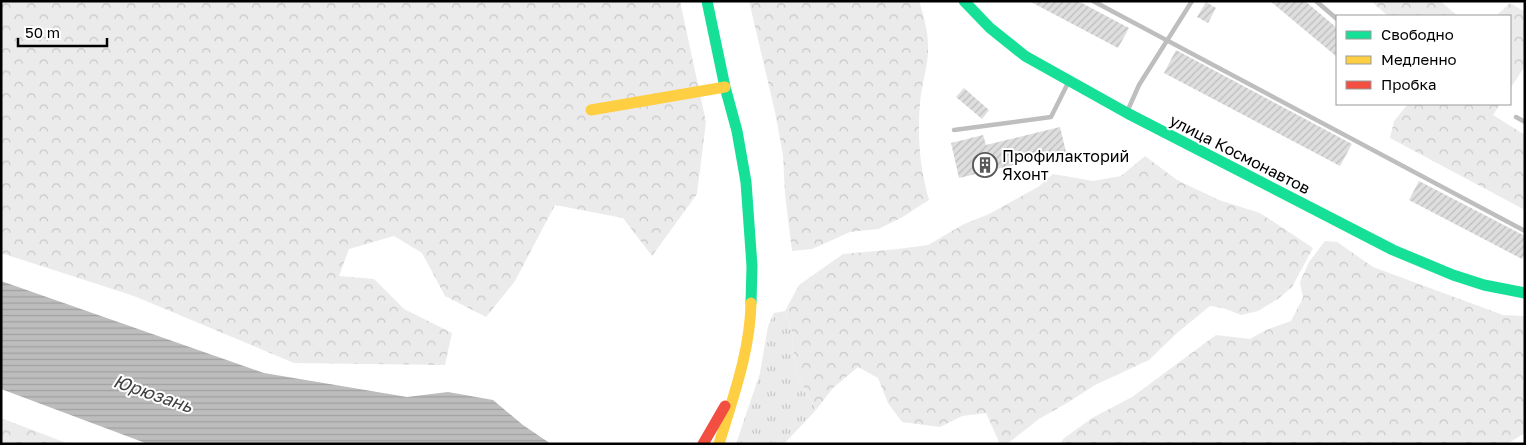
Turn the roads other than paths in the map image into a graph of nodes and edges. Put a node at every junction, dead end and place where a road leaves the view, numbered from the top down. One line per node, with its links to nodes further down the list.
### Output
1 (707, 1): 9 (street)
2 (964, 1): 8 (street, улица Космонавтов)
3 (1093, 1): 7 (lane)
4 (1192, 1): 7 (lane)
5 (1316, 1): 6 (lane)
6 (1336, 18)
7 (1167, 42): 11 (lane); 15 (lane)
8 (1069, 82): 11 (street, улица Космонавтов); 14 (lane)
9 (725, 88): 10 (street); 17 (street)
10 (591, 110)
11 (1127, 114): 16 (street, улица Космонавтов)
12 (1516, 117): 13 (lane)
13 (1525, 122)
14 (954, 130)
15 (1525, 230)
16 (1525, 293)
17 (736, 388): 18 (street); 19 (street)
18 (703, 444)
19 (719, 444)

